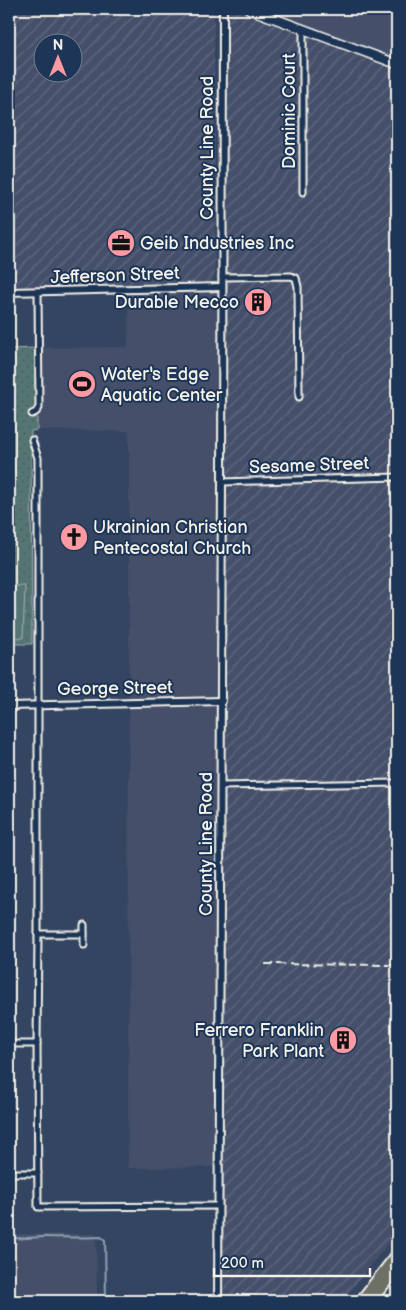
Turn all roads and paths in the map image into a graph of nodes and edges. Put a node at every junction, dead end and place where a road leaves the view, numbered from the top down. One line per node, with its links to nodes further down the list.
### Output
1 (222, 9): 6 (street, County Line Road)
2 (249, 9): 3 (main road)
3 (303, 29): 4 (main road); 5 (street, Dominic Court)
4 (397, 64)
5 (303, 192)
6 (222, 277): 7 (street, County Line Road); 10 (street)
7 (222, 287): 9 (street, Jefferson Street); 14 (street, County Line Road)
8 (9, 292): 9 (street, Jefferson Street)
9 (38, 292): 11 (street)
10 (299, 396)
11 (32, 414)
12 (32, 440): 16 (street)
13 (397, 477): 14 (street, Sesame Street)
14 (222, 482): 15 (street, County Line Road)
15 (222, 701): 16 (street, George Street); 19 (street, County Line Road)
16 (38, 705): 17 (street, George Street); 21 (street)
17 (9, 706)
18 (397, 783): 19 (street)
19 (221, 786): 28 (street, County Line Road)
20 (84, 925): 22 (street)
21 (38, 934): 22 (street); 25 (street)
22 (84, 934): 23 (street)
23 (84, 946)
24 (9, 1044): 25 (street)
25 (36, 1044): 27 (street)
26 (9, 1173): 27 (street)
27 (38, 1173): 28 (street)
28 (219, 1206): 31 (street, County Line Road)
29 (397, 1255): 32 (highway)
30 (397, 1268): 33 (highway)
31 (218, 1301)
32 (361, 1301)
33 (370, 1301)

